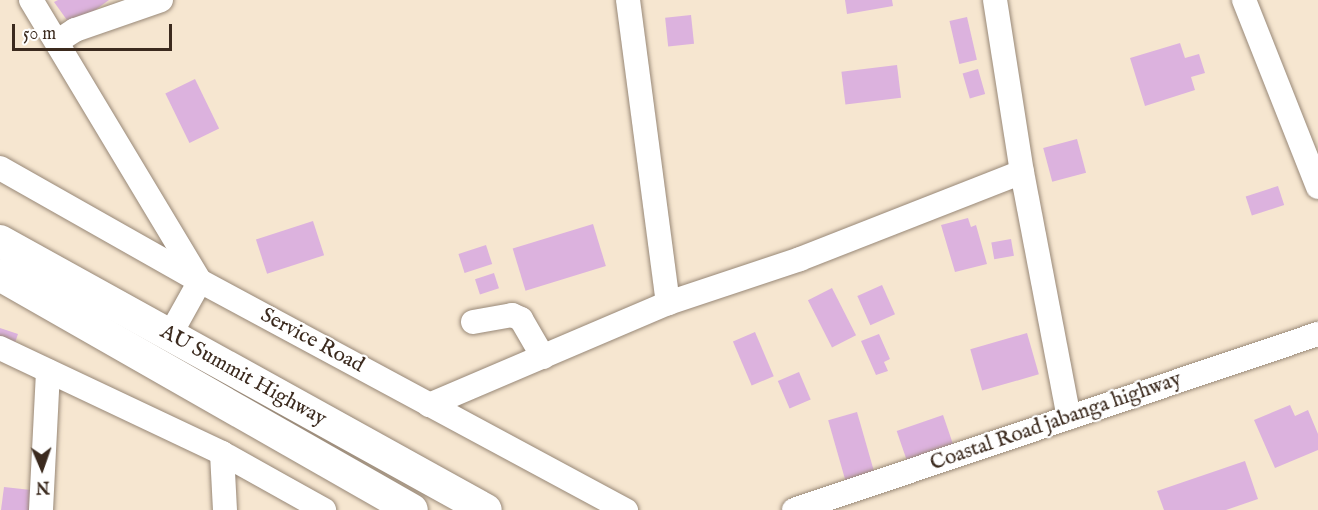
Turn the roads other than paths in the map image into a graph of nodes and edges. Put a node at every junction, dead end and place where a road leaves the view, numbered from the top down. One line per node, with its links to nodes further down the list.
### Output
1 (31, 0): 6 (street)
2 (161, 0): 6 (street)
3 (628, 0): 13 (street)
4 (995, 0): 8 (street)
5 (1244, 0): 9 (street)
6 (58, 40): 12 (street)
7 (0, 168): 12 (street, Service Road)
8 (1022, 172): 13 (street); 21 (street)
9 (1318, 188)
10 (0, 241): 15 (main road, AU Summit Highway)
11 (0, 275): 26 (main road, AU Summit Highway)
12 (200, 281): 15 (street); 20 (street, Service Road)
13 (668, 303): 18 (street)
14 (473, 322): 18 (street)
15 (170, 334): 27 (main road, AU Summit Highway)
16 (1318, 334): 21 (street, Coastal Road jabanga highway)
17 (5, 355): 19 (street)
18 (543, 357): 20 (street)
19 (48, 371): 22 (street); 23 (street)
20 (429, 405): 28 (street, Service Road)
21 (1069, 418): 29 (street, Coastal Road jabanga highway)
22 (222, 453): 24 (street); 25 (street)
23 (41, 510)
24 (225, 510)
25 (324, 510)
26 (412, 510)
27 (486, 510)
28 (626, 510)
29 (794, 510)

